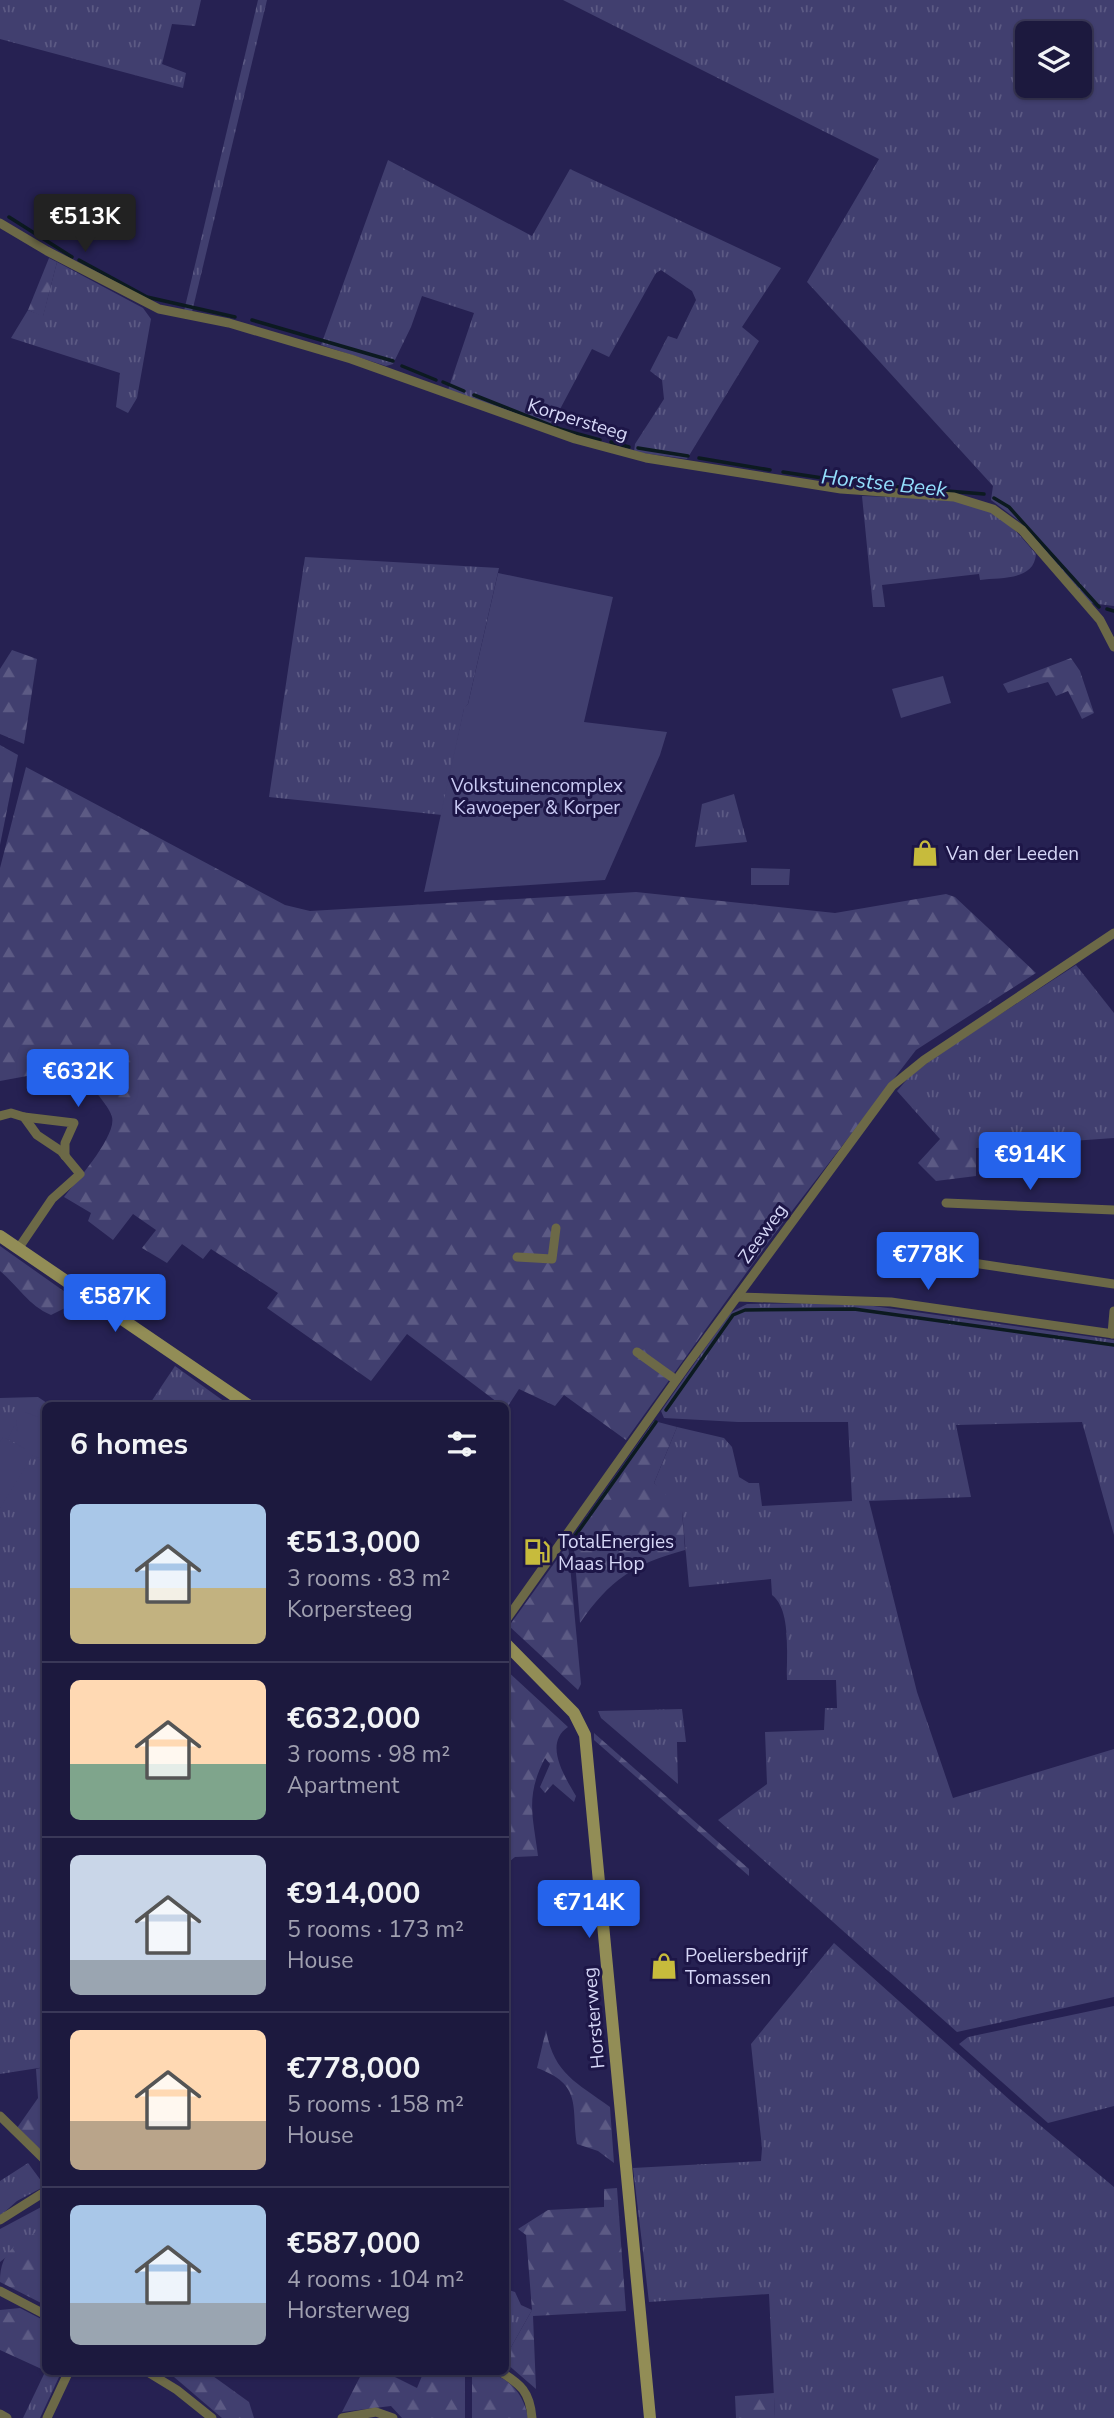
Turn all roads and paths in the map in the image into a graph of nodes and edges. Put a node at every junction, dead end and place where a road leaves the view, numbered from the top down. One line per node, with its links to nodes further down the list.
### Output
1 (0, 222): 2 (street, Korpersteeg)
2 (1114, 647)
3 (1114, 933): 15 (street, Zeeweg)
4 (0, 1116): 5 (street)
5 (24, 1117): 6 (street); 6 (street)
6 (65, 1156): 11 (street)
7 (946, 1203): 8 (street)
8 (1114, 1210)
9 (556, 1228): 12 (street)
10 (0, 1236): 11 (main road)
11 (19, 1249): 20 (main road)
12 (517, 1257)
13 (933, 1257): 14 (street)
14 (1114, 1284)
15 (737, 1297): 17 (street); 19 (street, Zeeweg)
16 (1114, 1311): 17 (street)
17 (1113, 1334)
18 (637, 1352): 19 (street)
19 (676, 1380): 21 (street, Zeeweg)
20 (244, 1402)
21 (509, 1616)
22 (509, 1647): 39 (main road, Horsterweg)
23 (0, 2116): 24 (street)
24 (42, 2157)
25 (42, 2194): 26 (street)
26 (0, 2220)
27 (0, 2291): 28 (street)
28 (42, 2313)
29 (67, 2375): 34 (street)
30 (153, 2375): 35 (street)
31 (506, 2375): 38 (street)
32 (0, 2414): 33 (street)
33 (8, 2418)
34 (47, 2418)
35 (212, 2418)
36 (342, 2418): 37 (street)
37 (393, 2418)
38 (532, 2418)
39 (650, 2418)

